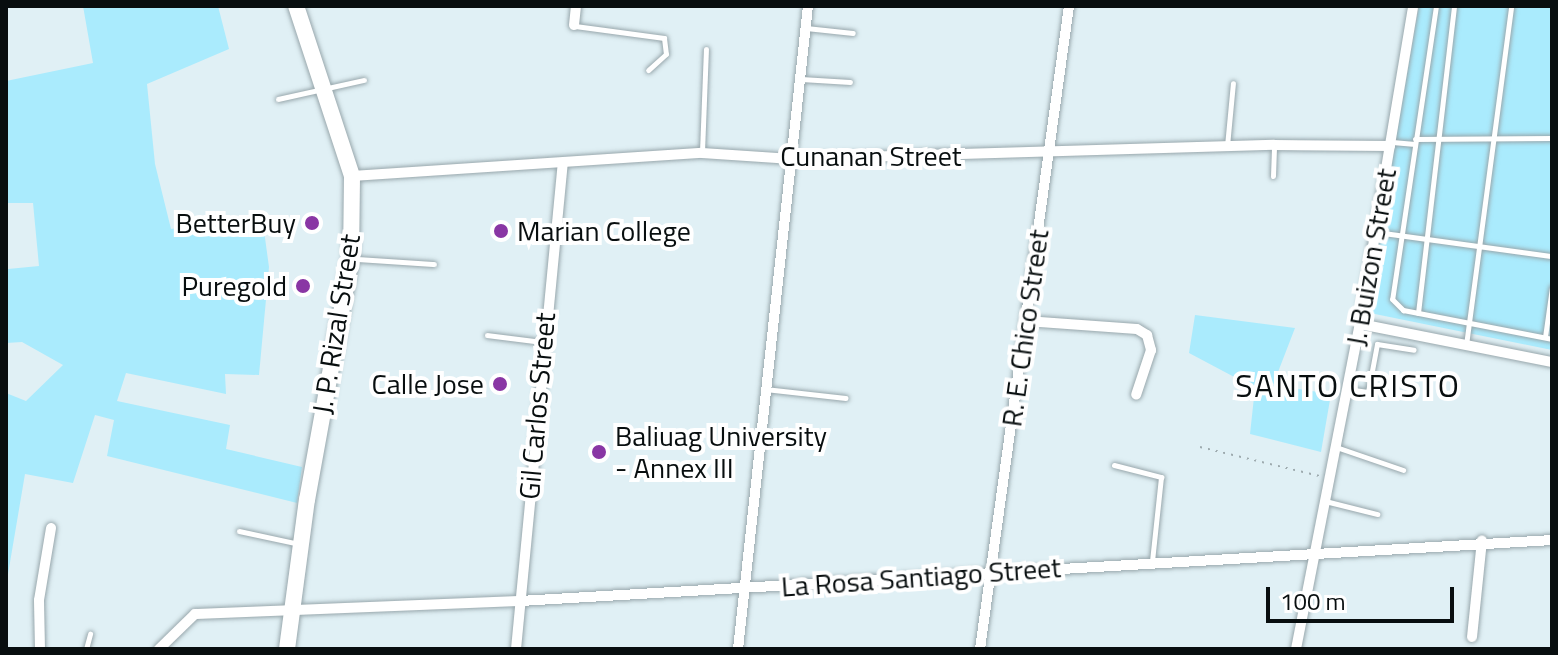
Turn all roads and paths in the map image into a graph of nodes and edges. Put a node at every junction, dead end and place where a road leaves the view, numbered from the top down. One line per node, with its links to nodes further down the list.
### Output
1 (296, 6): 18 (main road, J. P. Rizal Street)
2 (576, 6): 9 (street)
3 (808, 6): 10 (street)
4 (1069, 6): 28 (street, R. E. Chico Street)
5 (1413, 6): 24 (street, J. Buizon Street)
6 (1436, 6): 22 (lane)
7 (1454, 6): 23 (lane)
8 (1511, 6): 20 (lane)
9 (574, 25): 13 (lane)
10 (805, 28): 11 (lane); 14 (street)
11 (853, 33)
12 (706, 49): 27 (lane)
13 (648, 70)
14 (800, 79): 16 (lane); 29 (street)
15 (364, 80): 18 (lane)
16 (850, 82)
17 (1233, 83): 26 (lane)
18 (323, 85): 19 (lane); 31 (main road, J. P. Rizal Street)
19 (278, 99)
20 (1493, 138): 21 (lane); 23 (lane); 36 (lane)
21 (1552, 138)
22 (1415, 141): 23 (lane); 24 (lane); 34 (lane)
23 (1439, 141): 35 (lane)
24 (1390, 144): 25 (street, Cunanan Street); 33 (street, J. Buizon Street)
25 (1274, 145): 26 (street, Cunanan Street); 32 (lane)
26 (1227, 147): 28 (street, Cunanan Street)
27 (702, 153): 29 (street, Cunanan Street); 30 (street, Cunanan Street)
28 (1049, 154): 29 (street, Cunanan Street); 42 (street, R. E. Chico Street)
29 (792, 159): 51 (street)
30 (563, 163): 31 (street, Cunanan Street); 47 (street, Gil Carlos Street)
31 (352, 176): 38 (main road, J. P. Rizal Street)
32 (1273, 176)
33 (1375, 232): 34 (lane); 44 (street, J. Buizon Street)
34 (1400, 236): 35 (lane); 41 (lane)
35 (1427, 240): 36 (lane); 41 (lane)
36 (1479, 246): 37 (lane); 43 (lane)
37 (1552, 256)
38 (351, 259): 39 (lane); 66 (main road, J. P. Rizal Street)
39 (434, 264)
40 (1552, 287): 46 (lane)
41 (1418, 313): 43 (lane)
42 (1026, 321): 53 (street); 69 (street, R. E. Chico Street)
43 (1469, 322): 46 (lane); 48 (lane)
44 (1360, 324): 48 (street); 52 (street, J. Buizon Street)
45 (487, 335): 47 (lane)
46 (1548, 338)
47 (542, 342): 71 (street, Gil Carlos Street)
48 (1466, 345): 50 (street)
49 (1414, 350): 52 (lane)
50 (1552, 362)
51 (764, 389): 54 (lane); 70 (street)
52 (1347, 389): 56 (street, J. Buizon Street)
53 (1136, 395)
54 (845, 398)
55 (1200, 447): 59 (path)
56 (1335, 447): 58 (lane); 59 (street, J. Buizon Street)
57 (1114, 465): 68 (lane)
58 (1403, 470)
59 (1329, 478): 60 (street, J. Buizon Street)
60 (1324, 501): 61 (lane); 67 (street, J. Buizon Street)
61 (1377, 514)
62 (51, 528): 75 (street)
63 (239, 531): 66 (lane)
64 (1552, 540): 65 (street, La Rosa Santiago Street)
65 (1482, 541): 67 (street, La Rosa Santiago Street); 74 (street)
66 (300, 544): 72 (main road, J. P. Rizal Street)
67 (1316, 552): 68 (street, La Rosa Santiago Street); 82 (street, J. Buizon Street)
68 (1152, 561): 69 (street, La Rosa Santiago Street)
69 (990, 574): 70 (street, La Rosa Santiago Street); 81 (street, R. E. Chico Street)
70 (744, 589): 71 (street, La Rosa Santiago Street); 80 (street)
71 (520, 601): 72 (street, La Rosa Santiago Street); 79 (street, Gil Carlos Street)
72 (290, 612): 77 (street, La Rosa Santiago Street); 78 (main road, J. P. Rizal Street)
73 (90, 634): 76 (lane)
74 (1472, 637)
75 (40, 649)
76 (86, 649)
77 (159, 649)
78 (287, 649)
79 (516, 649)
80 (738, 649)
81 (980, 649)
82 (1296, 649)

